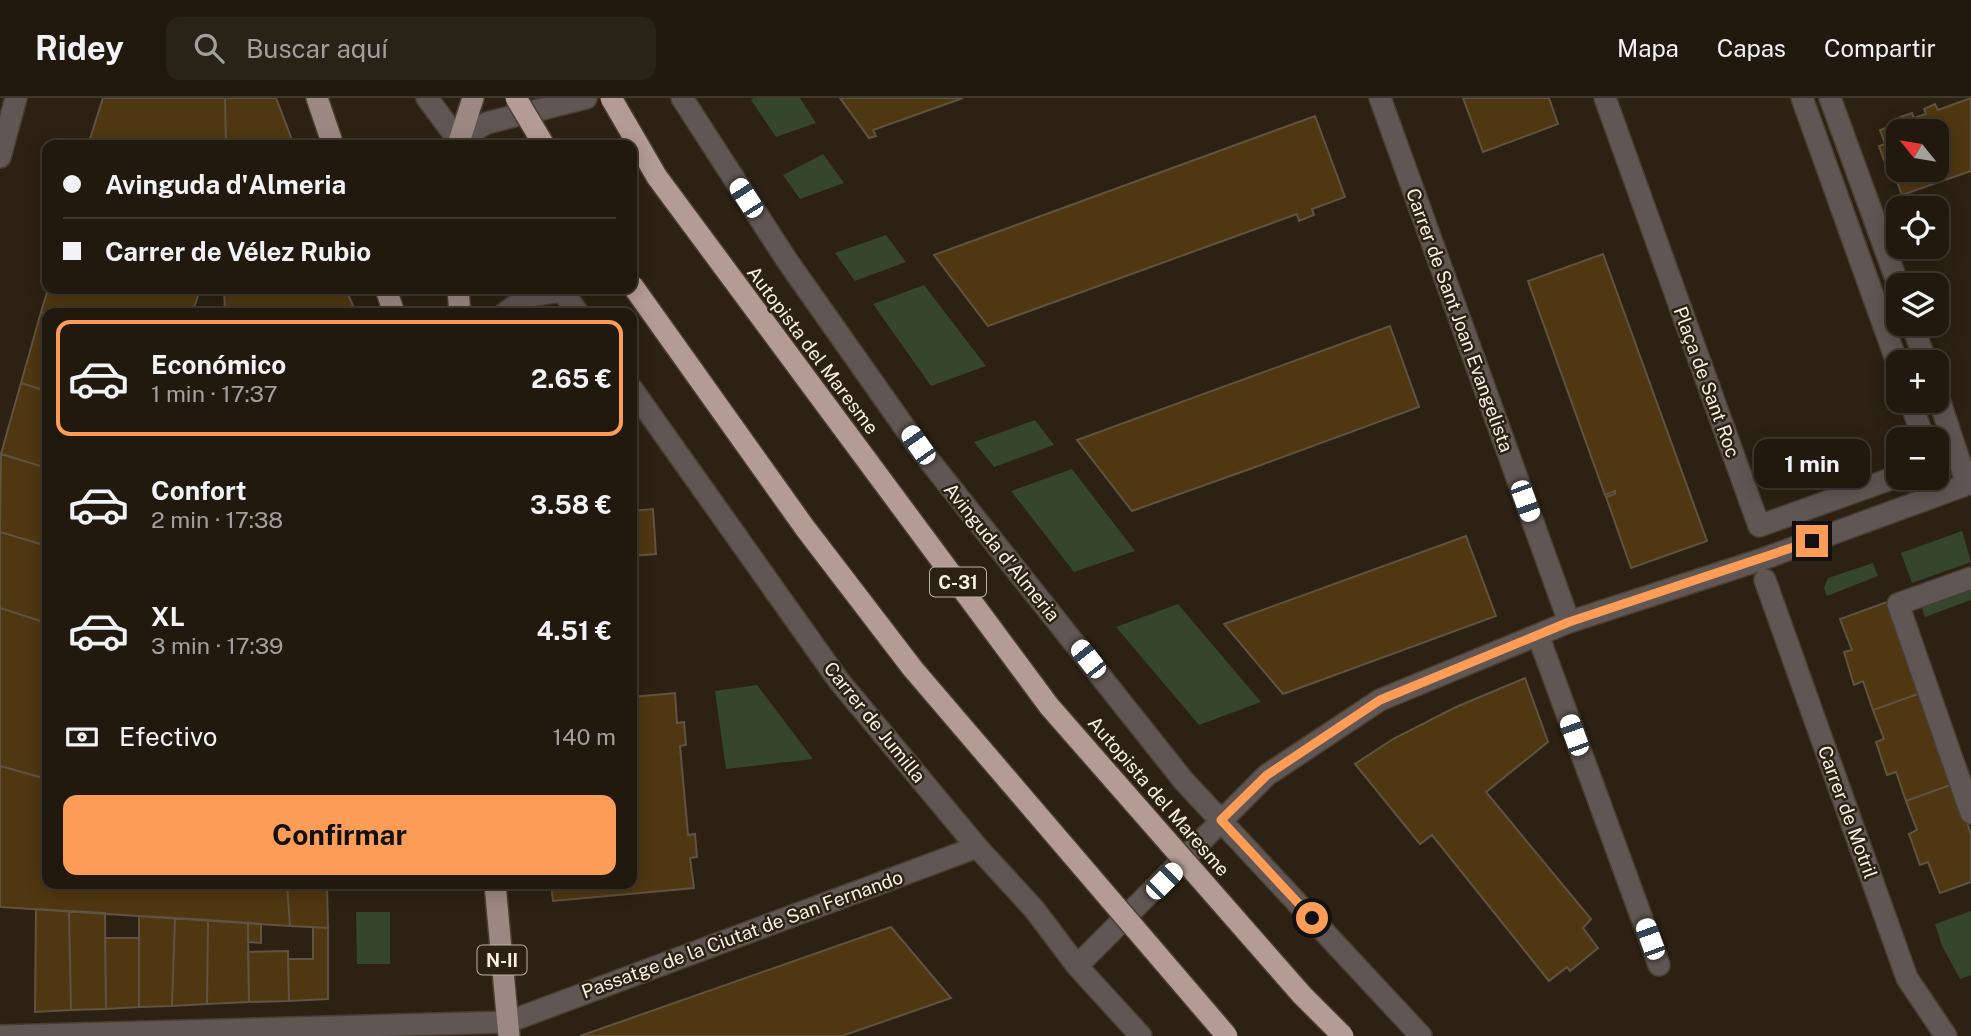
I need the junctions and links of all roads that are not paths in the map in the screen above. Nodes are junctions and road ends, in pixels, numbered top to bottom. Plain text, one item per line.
1 (16, 98) edge
2 (317, 98) edge
3 (427, 98) edge
4 (473, 98) edge
5 (516, 98) edge
6 (586, 98) edge
7 (611, 98) edge
8 (682, 98) edge
9 (1380, 98) edge
10 (1605, 98) edge
11 (1802, 98) edge
12 (1830, 98) edge
13 (332, 140) edge
14 (457, 140) edge
15 (460, 140) edge
16 (463, 140) edge
17 (541, 140) edge
18 (635, 140) edge
19 (637, 143) edge
20 (0, 157) edge
21 (1894, 273) edge
22 (637, 292) edge
23 (539, 294) edge
24 (512, 308) edge
25 (1893, 350) edge
26 (637, 397) edge
27 (1944, 413) edge
28 (1886, 481) edge
29 (1969, 483) edge
30 (1971, 578) edge
31 (1765, 580) dead end
32 (1569, 622) junction
33 (1538, 635) junction
34 (1971, 813) edge
35 (1221, 820) junction
36 (977, 847) junction
37 (495, 889) edge
38 (1659, 965) dead end
39 (1077, 966) junction
40 (508, 1029) edge
41 (0, 1036) edge
42 (1141, 1036) edge
43 (1227, 1036) edge
44 (1343, 1036) edge
45 (1421, 1036) edge
46 (1946, 1036) edge

1 - 20 street
2 - 13 main road
3 - 14 street
4 - 15 main road
5 - 17 highway, bridge
6 - 16 street
7 - 18 highway, Autopista del Maresme / C-31, bridge
8 - 35 street, Avinguda d'Almeria
9 - 32 street, Carrer de Sant Joan Evangelista
10 - 28 street, Plaça de Sant Roc
11 - 25 street
12 - 21 street
19 - 44 highway, Autopista del Maresme / C-31, bridge
22 - 43 highway, bridge
23 - 24 street
26 - 36 street, Carrer de Jumilla
27 - 29 street
29 - 32 street
30 - 34 street
31 - 46 street, Carrer de Motril
32 - 33 street
33 - 35 street
33 - 38 street
35 - 39 street
35 - 45 street, Avinguda d'Almeria
36 - 39 street, Carrer de Jumilla
36 - 40 street, Passatge de la Ciutat de San Fernando
37 - 40 main road, N-II
39 - 42 street, Carrer de Jumilla
40 - 41 street, Passatge de la Ciutat de San Fernando

